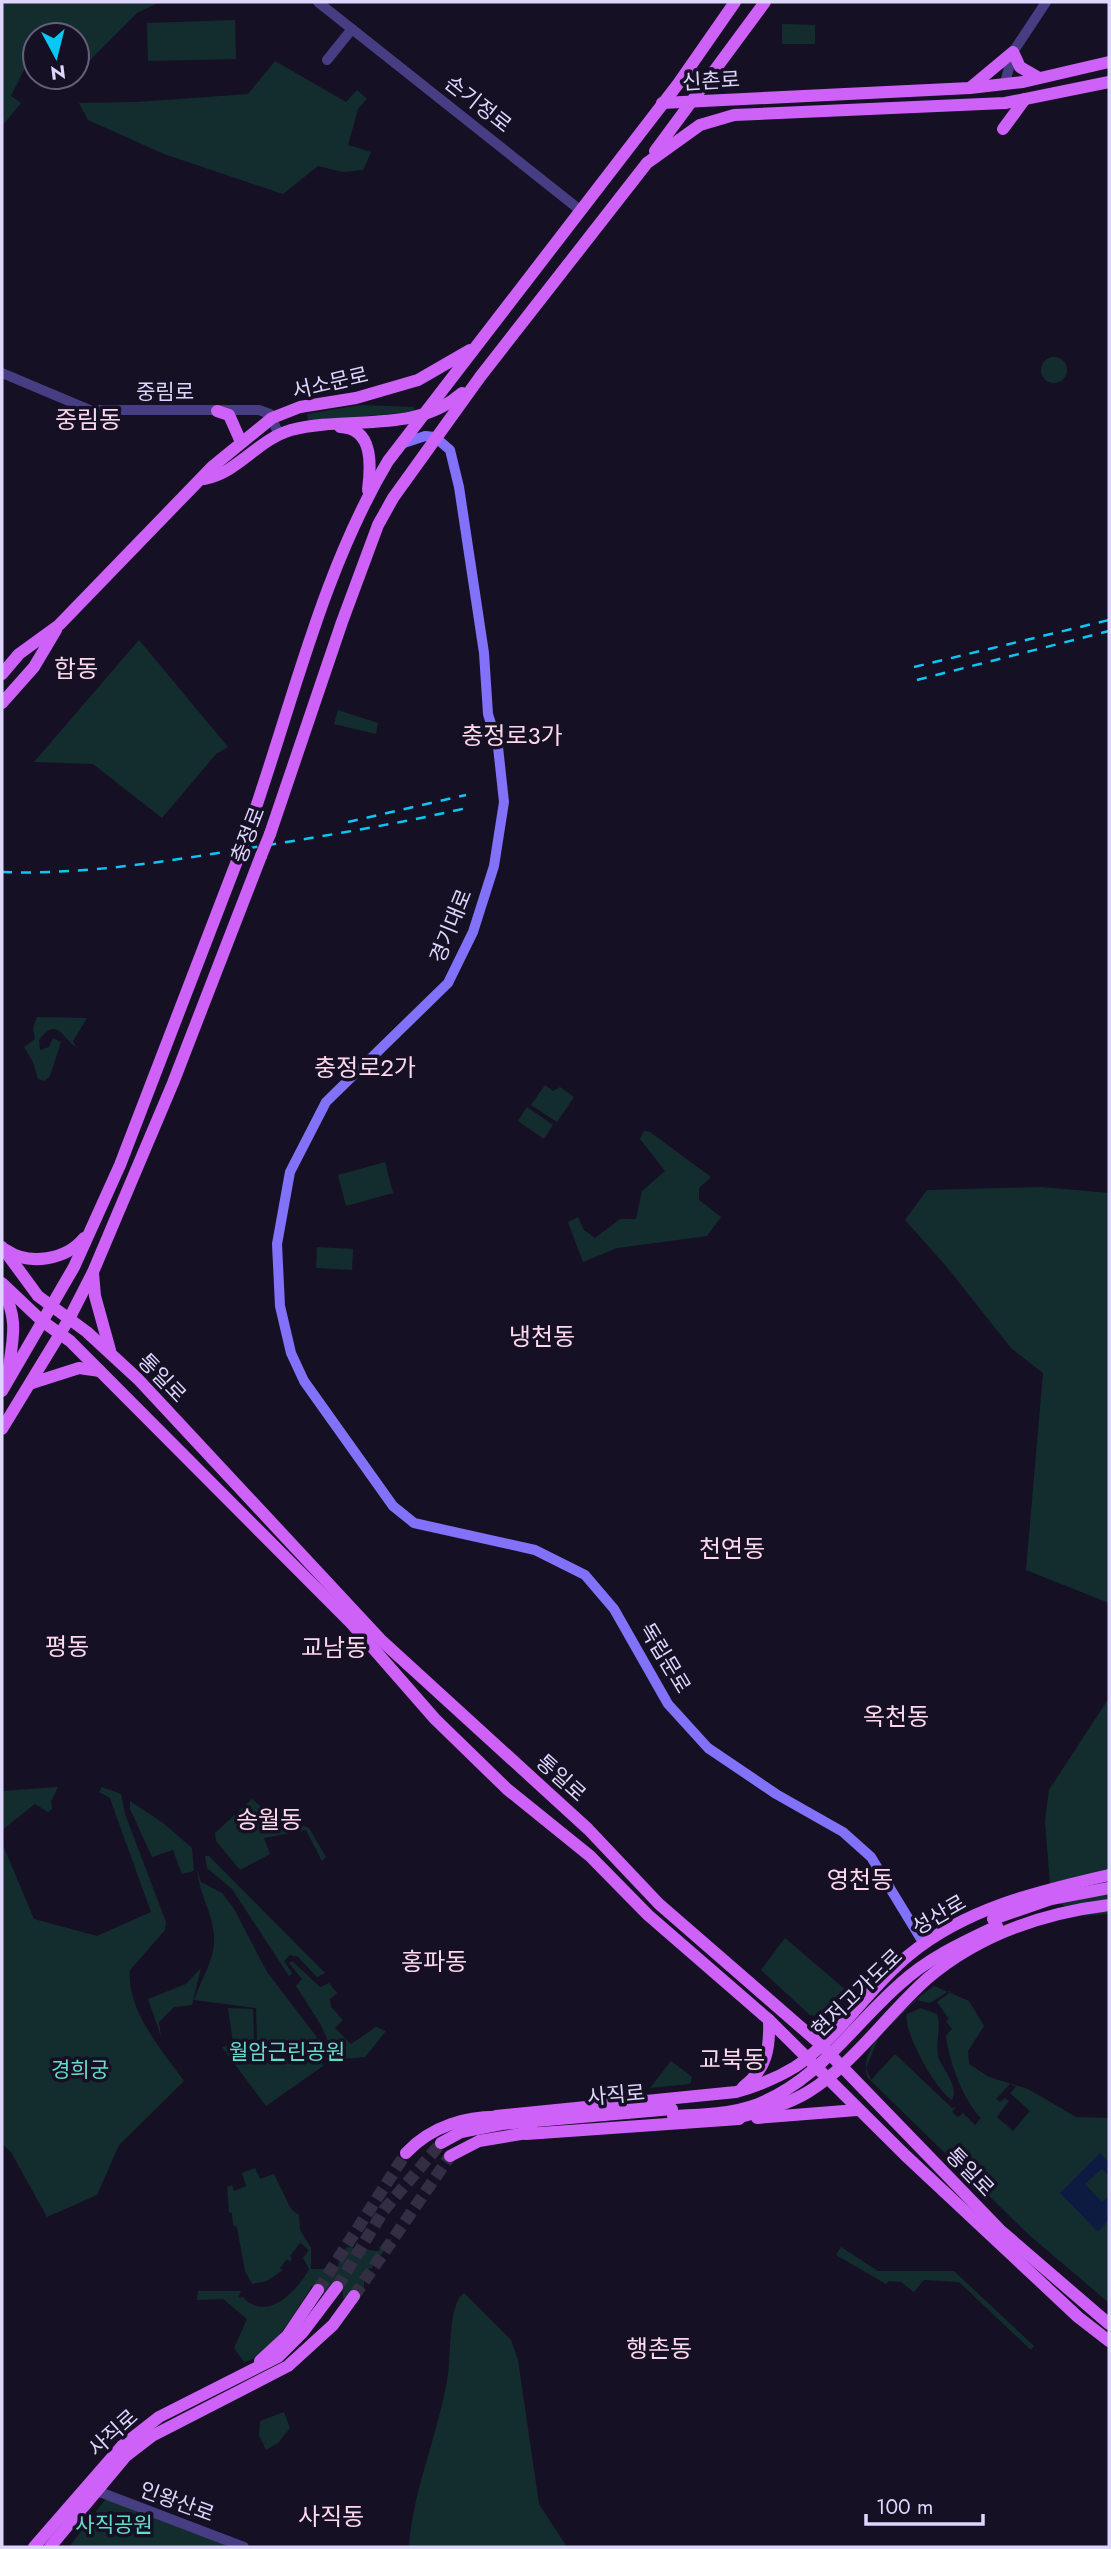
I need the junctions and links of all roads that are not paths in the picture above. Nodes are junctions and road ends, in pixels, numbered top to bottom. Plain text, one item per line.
1 (318, 2) edge
2 (735, 2) edge
3 (765, 2) edge
4 (1046, 2) edge
5 (352, 29) junction
6 (1013, 52) junction
7 (327, 60) dead end
8 (1109, 62) edge
9 (1040, 78) junction
10 (1109, 82) edge
11 (1005, 83) junction
12 (970, 88) junction
13 (1025, 99) junction
14 (692, 102) junction
15 (662, 103) junction
16 (982, 104) junction
17 (647, 163) junction
18 (580, 210) junction
19 (478, 344) junction
20 (2, 373) edge
21 (480, 377) junction
22 (217, 411) junction
23 (424, 415) junction
24 (272, 418) junction
25 (326, 426) junction
26 (279, 435) junction
27 (435, 438) junction
28 (241, 442) junction
29 (400, 446) junction
30 (204, 479) junction
31 (366, 497) junction
32 (59, 625) junction
33 (2, 674) edge
34 (2, 702) edge
35 (89, 1233) junction
36 (2, 1247) edge
37 (93, 1272) junction
38 (2, 1285) edge
39 (52, 1307) junction
40 (69, 1319) junction
41 (42, 1321) junction
42 (60, 1334) junction
43 (112, 1354) junction
44 (100, 1371) junction
45 (31, 1383) junction
46 (4, 1387) edge
47 (2, 1429) edge
48 (345, 1442) joint
49 (1109, 1875) edge
50 (1109, 1888) edge
51 (1109, 1896) edge
52 (659, 1904) junction
53 (1109, 1905) edge
54 (648, 1915) junction
55 (995, 1922) junction
56 (924, 1944) junction
57 (856, 2005) junction
58 (769, 2020) junction
59 (800, 2026) junction
60 (870, 2035) junction
61 (820, 2044) junction
62 (852, 2055) junction
63 (808, 2057) junction
64 (841, 2066) junction
65 (827, 2078) junction
66 (770, 2080) junction
67 (855, 2081) junction
68 (736, 2092) junction
69 (776, 2107) junction
70 (857, 2110) junction
71 (672, 2113) joint
72 (496, 2116) junction
73 (733, 2119) junction
74 (569, 2122) junction
75 (526, 2134) junction
76 (406, 2153) tunnel mouth
77 (318, 2290) tunnel mouth
78 (354, 2296) tunnel mouth
79 (1088, 2307) junction
80 (1077, 2317) junction
81 (1109, 2324) edge
82 (1109, 2341) edge
83 (241, 2376) junction
84 (254, 2384) junction
85 (97, 2491) junction
86 (34, 2547) edge
87 (51, 2547) edge
88 (244, 2547) edge

1 - 5 street, 손기정로
2 - 15 main road
3 - 14 main road
4 - 6 street
5 - 7 street
5 - 18 street, 손기정로
6 - 9 main road
6 - 11 street
6 - 12 main road
8 - 9 main road, 신촌로
9 - 11 main road, 신촌로
10 - 13 main road, 신촌로
11 - 12 main road, 신촌로
12 - 14 main road, 신촌로
13 - 16 main road, 신촌로
13 - 16 main road
14 - 15 main road, 신촌로
14 - 17 main road
15 - 18 main road, 신촌로
16 - 17 main road, 신촌로
17 - 21 main road, 신촌로
18 - 19 main road, 신촌로
19 - 23 main road, 신촌로
19 - 24 main road, 서소문로
20 - 22 street, 중림로
21 - 23 main road, 서소문로
21 - 27 main road, 충정로
22 - 24 street, 중림로
22 - 28 main road
23 - 25 main road, 서소문로
23 - 29 main road, 충정로
24 - 26 street
24 - 28 main road, 서소문로
25 - 26 main road, 서소문로
25 - 31 main road
26 - 30 main road, 서소문로
27 - 29 main road
27 - 37 main road, 충정로, bridge
27 - 48 main road, 경기대로
28 - 30 main road, 서소문로
29 - 31 main road, 충정로
30 - 32 main road, 서소문로
31 - 35 main road, 충정로, bridge
32 - 33 main road, 서소문로
32 - 34 main road, 서소문로
35 - 36 main road
35 - 39 main road, 충정로
36 - 39 main road, 통일로
37 - 40 main road, 충정로
37 - 43 main road
38 - 41 main road, 통일로
38 - 46 main road
39 - 40 main road, 통일로
39 - 41 main road, 충정로
40 - 42 main road, 충정로
40 - 43 main road, 통일로
41 - 42 main road, 통일로
41 - 46 main road, 충정로
42 - 44 main road, 통일로
42 - 45 main road, 충정로
43 - 52 main road, 통일로
44 - 45 main road
44 - 54 main road, 통일로
45 - 47 main road, 충정로
48 - 56 main road, 독립문로
49 - 56 main road, 성산로
50 - 55 main road, 현저고가도로
51 - 55 main road, 현저고가도로
52 - 54 main road
52 - 59 main road, 통일로
53 - 60 main road
54 - 58 main road, 통일로
55 - 71 main road, 현저고가도로, bridge
56 - 57 main road, 성산로
57 - 59 main road
57 - 60 main road
57 - 61 main road, 성산로
58 - 63 main road, 통일로
58 - 68 main road
59 - 61 main road, 통일로
60 - 62 main road
61 - 63 main road, 성산로
61 - 64 main road, 통일로
62 - 64 main road
62 - 67 main road
63 - 65 main road, 통일로
63 - 66 main road, 성산로
64 - 65 main road
64 - 67 main road, 통일로
65 - 69 main road
65 - 70 main road, 통일로
66 - 68 main road, 성산로
66 - 69 main road
67 - 79 main road, 통일로
68 - 72 main road, 성산로
69 - 73 main road
70 - 73 main road
70 - 80 main road, 통일로
71 - 74 main road, 사직로
72 - 74 main road, 사직로
72 - 76 main road, 사직로
73 - 75 main road
74 - 75 main road, 사직로
74 - 75 main road, 사직로
77 - 83 main road, 사직로
78 - 84 main road, 사직로
79 - 80 main road
79 - 81 main road, 통일로
80 - 82 main road, 통일로
83 - 84 main road, 사직로
83 - 86 main road, 사직로
84 - 85 main road, 사직로
85 - 87 main road, 사직로
85 - 88 street, 인왕산로

